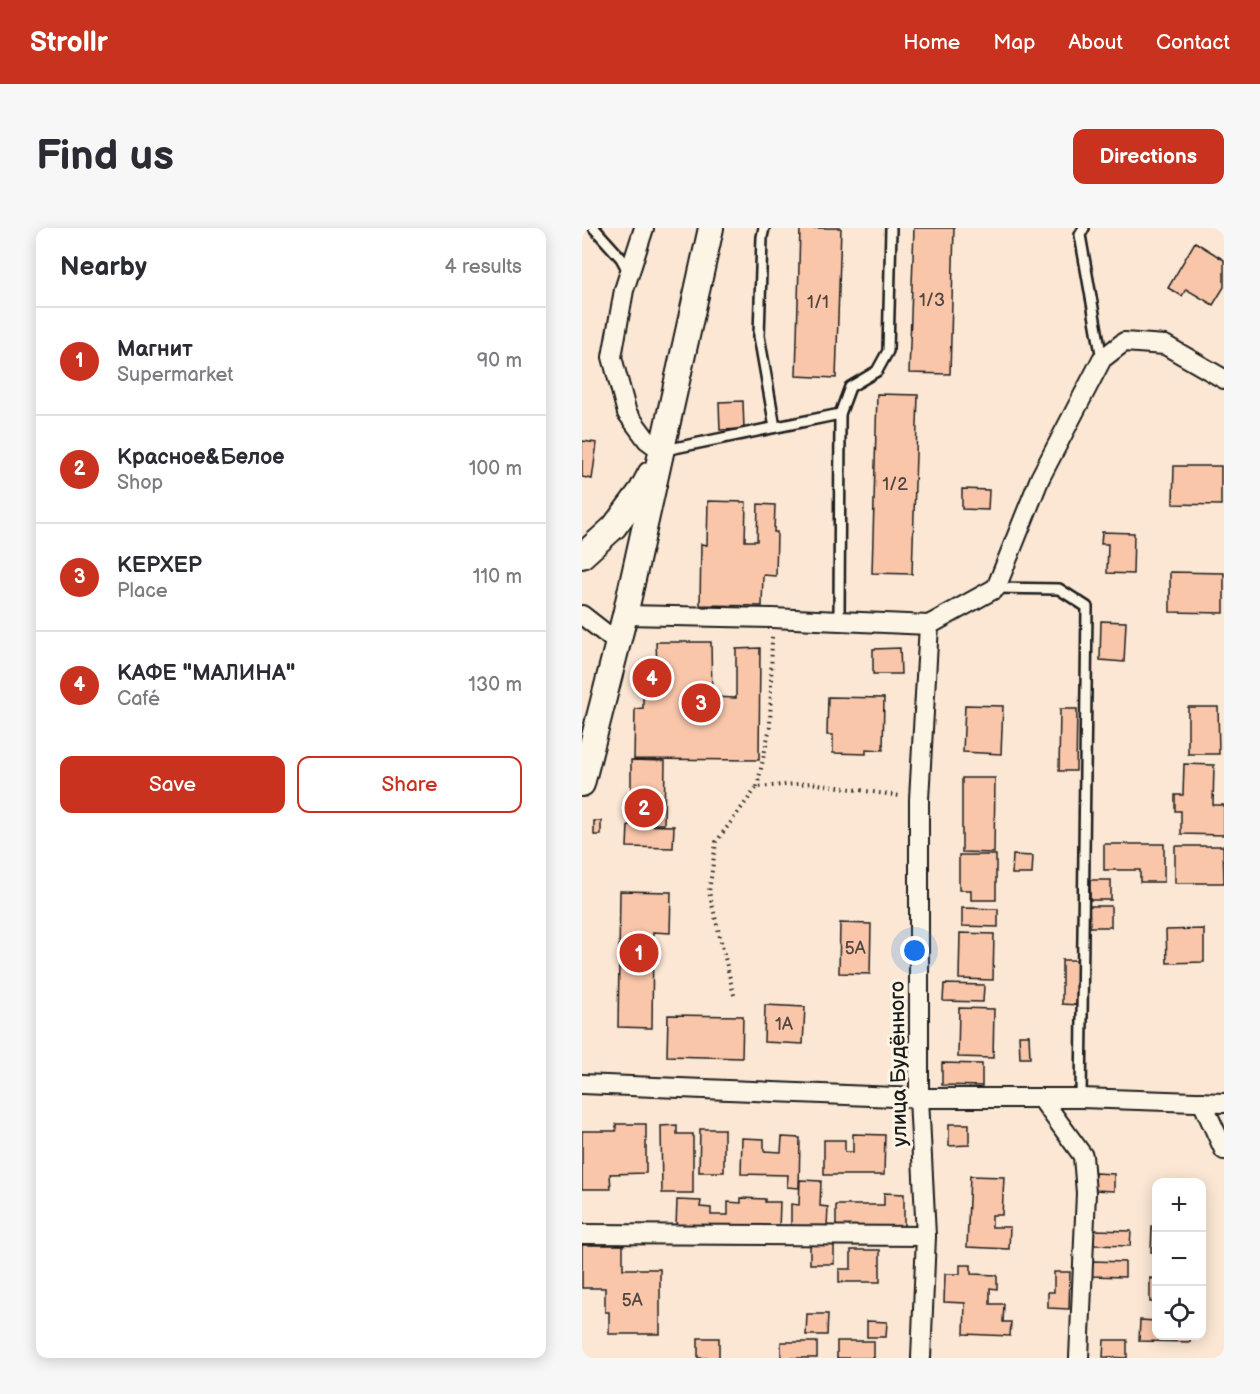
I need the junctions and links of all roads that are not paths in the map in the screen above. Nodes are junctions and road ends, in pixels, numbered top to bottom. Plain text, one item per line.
1 (594, 228) edge
2 (644, 228) edge
3 (711, 228) edge
4 (764, 228) edge
5 (891, 228) edge
6 (1084, 228) edge
7 (630, 273) junction
8 (1102, 359) junction
9 (1224, 378) edge
10 (840, 414) junction
11 (775, 427) junction
12 (662, 451) junction
13 (582, 556) edge
14 (996, 588) junction
15 (582, 615) edge
16 (625, 615) junction
17 (839, 622) junction
18 (929, 626) junction
19 (618, 643) junction
20 (582, 784) edge
21 (582, 1084) edge
22 (919, 1098) junction
23 (1041, 1098) junction
24 (1081, 1098) junction
25 (1202, 1102) junction
26 (1224, 1103) edge
27 (1224, 1150) edge
28 (582, 1234) edge
29 (926, 1236) junction
30 (921, 1358) edge
31 (1078, 1358) edge

1 - 7 lane
2 - 7 street
3 - 12 main road
4 - 11 lane
5 - 10 lane
6 - 8 lane
7 - 12 street
8 - 9 street
8 - 14 street
10 - 11 lane
10 - 17 lane
11 - 12 lane
12 - 13 main road
12 - 16 main road
14 - 18 street
14 - 24 lane
15 - 19 street
16 - 17 street
16 - 19 main road
17 - 18 street
18 - 22 street, улица Будённого
19 - 20 main road
21 - 22 street
22 - 23 street
22 - 29 street, улица Будённого
23 - 24 street
23 - 31 street
24 - 25 street
25 - 26 street
25 - 27 street
28 - 29 street
29 - 30 street, улица Будённого

